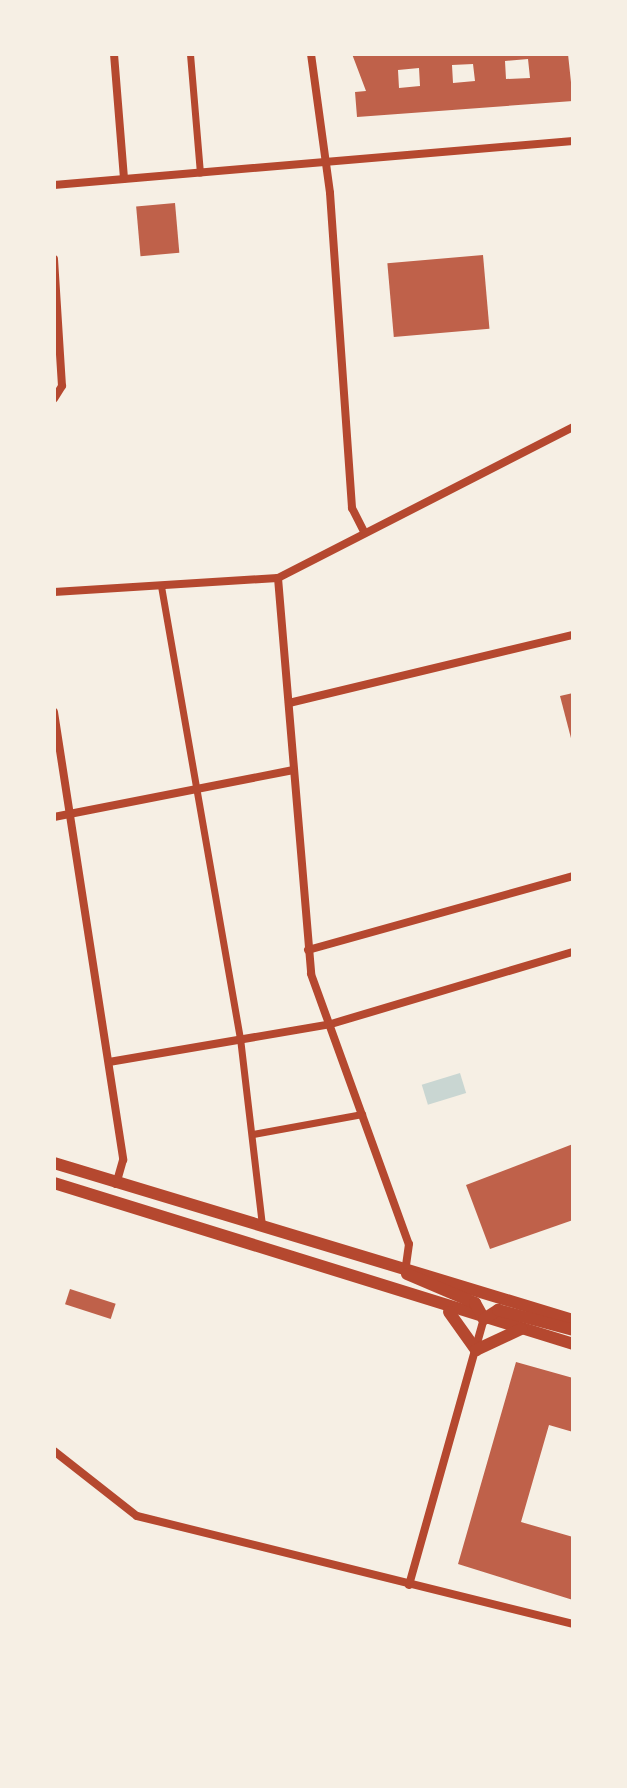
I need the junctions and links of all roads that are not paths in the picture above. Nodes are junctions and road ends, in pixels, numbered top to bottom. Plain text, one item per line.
1 (114, 54) edge
2 (190, 54) edge
3 (311, 54) edge
4 (573, 141) edge
5 (320, 163) junction
6 (200, 173) junction
7 (124, 179) junction
8 (54, 185) edge
9 (54, 259) edge
10 (54, 399) edge
11 (573, 427) edge
12 (365, 533) junction
13 (278, 578) junction
14 (161, 586) junction
15 (54, 592) edge
16 (573, 635) edge
17 (289, 703) junction
18 (54, 712) edge
19 (293, 770) junction
20 (197, 790) junction
21 (70, 814) junction
22 (54, 817) edge
23 (573, 876) edge
24 (308, 950) junction
25 (573, 952) edge
26 (331, 1024) junction
27 (240, 1038) junction
28 (109, 1062) junction
29 (362, 1114) junction
30 (253, 1134) junction
31 (54, 1163) edge
32 (54, 1183) edge
33 (116, 1184) junction
34 (261, 1231) junction
35 (405, 1272) junction
36 (438, 1305) junction
37 (484, 1319) junction
38 (573, 1320) edge
39 (521, 1329) junction
40 (573, 1330) edge
41 (573, 1344) edge
42 (476, 1350) junction
43 (54, 1451) edge
44 (409, 1585) junction
45 (573, 1624) edge

1 - 7 street
2 - 6 street
3 - 5 street
4 - 5 street
5 - 6 street
5 - 12 street
6 - 7 street
7 - 8 street
9 - 10 street
11 - 12 street
12 - 13 street
13 - 14 street
13 - 17 street
14 - 15 street
14 - 20 street
16 - 17 street
17 - 19 street
18 - 21 street
19 - 20 street
19 - 24 street
20 - 21 street
20 - 27 street
21 - 22 street
21 - 28 street
23 - 24 street
24 - 26 street
25 - 26 street
26 - 27 street
26 - 29 street
27 - 28 street
27 - 30 street
28 - 33 street
29 - 30 street
29 - 35 street
30 - 34 street
31 - 33 street
32 - 36 street
33 - 34 street
34 - 35 street
35 - 37 street
35 - 38 street
36 - 37 street
36 - 42 street
37 - 39 street
37 - 40 street
37 - 42 street
39 - 41 street
39 - 42 street
42 - 44 street
43 - 44 street
44 - 45 street

